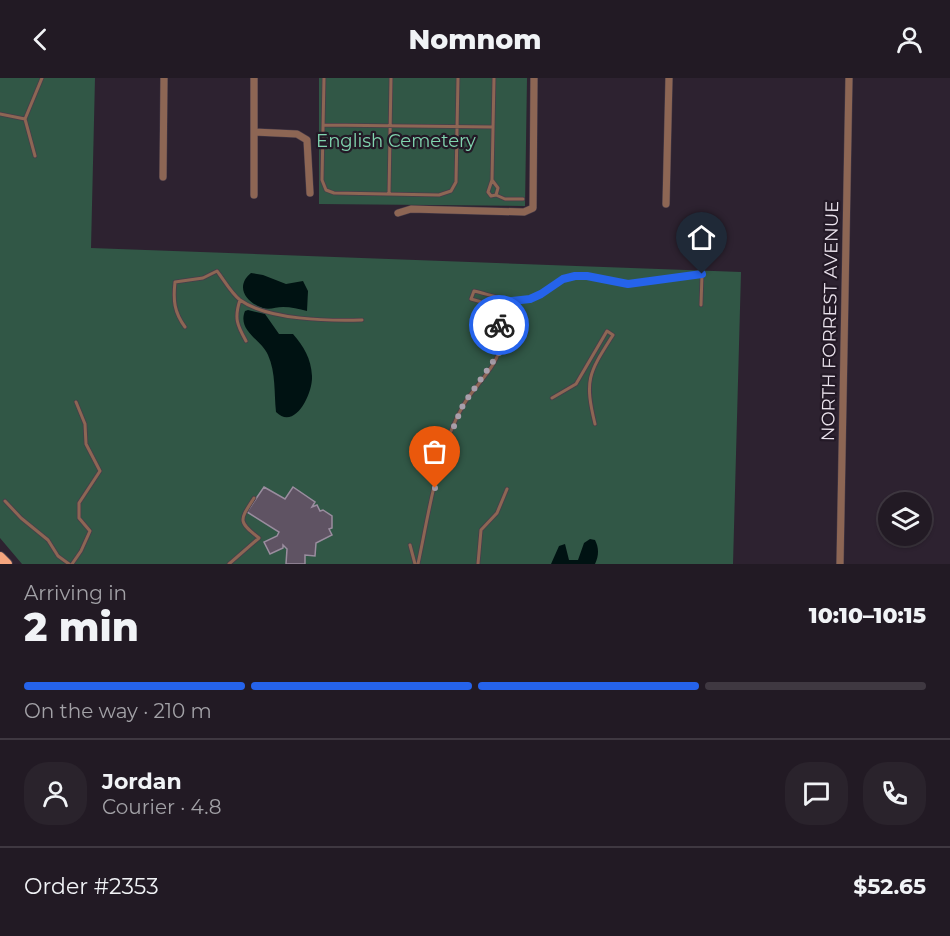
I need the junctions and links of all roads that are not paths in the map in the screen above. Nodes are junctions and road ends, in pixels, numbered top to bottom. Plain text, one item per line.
1 (42, 78) edge
2 (164, 78) edge
3 (254, 78) edge
4 (324, 78) edge
5 (391, 78) edge
6 (458, 78) edge
7 (494, 78) edge
8 (534, 78) edge
9 (669, 78) edge
10 (849, 78) edge
11 (0, 114) edge
12 (25, 119) junction
13 (324, 125) junction
14 (390, 126) junction
15 (457, 126) junction
16 (493, 127) junction
17 (254, 132) junction
18 (35, 156) dead end
19 (163, 177) dead end
20 (492, 180) junction
21 (310, 193) dead end
22 (389, 194) junction
23 (254, 195) dead end
24 (496, 195) junction
25 (523, 199) dead end
26 (666, 204) dead end
27 (398, 213) dead end
28 (240, 300) junction
29 (512, 301) junction
30 (701, 305) dead end
31 (499, 316) junction
32 (362, 320) dead end
33 (185, 327) dead end
34 (246, 341) dead end
35 (552, 398) dead end
36 (76, 402) dead end
37 (595, 424) dead end
38 (507, 489) dead end
39 (254, 498) dead end
40 (5, 501) dead end
41 (410, 545) dead end
42 (0, 557) edge
43 (7, 564) edge
44 (70, 564) edge
45 (229, 564) edge
46 (416, 564) edge
47 (478, 564) edge
48 (840, 564) edge

1 - 12 lane
2 - 19 street
3 - 17 street
4 - 13 lane
5 - 14 lane
6 - 15 lane
7 - 16 lane
8 - 27 street
9 - 26 street
10 - 48 street, NORTH FORREST AVENUE
11 - 12 lane
12 - 18 lane
13 - 14 lane
13 - 22 lane
14 - 15 lane
14 - 22 lane
15 - 16 lane
15 - 22 lane
16 - 20 lane
17 - 21 street
17 - 23 street
20 - 24 lane
20 - 24 lane
24 - 25 lane
28 - 32 lane
28 - 33 lane
28 - 34 lane
29 - 30 lane
29 - 31 lane
29 - 31 lane
31 - 46 lane
35 - 37 lane
36 - 44 lane
38 - 47 lane
39 - 45 lane
40 - 44 lane
41 - 46 lane
42 - 43 main road

